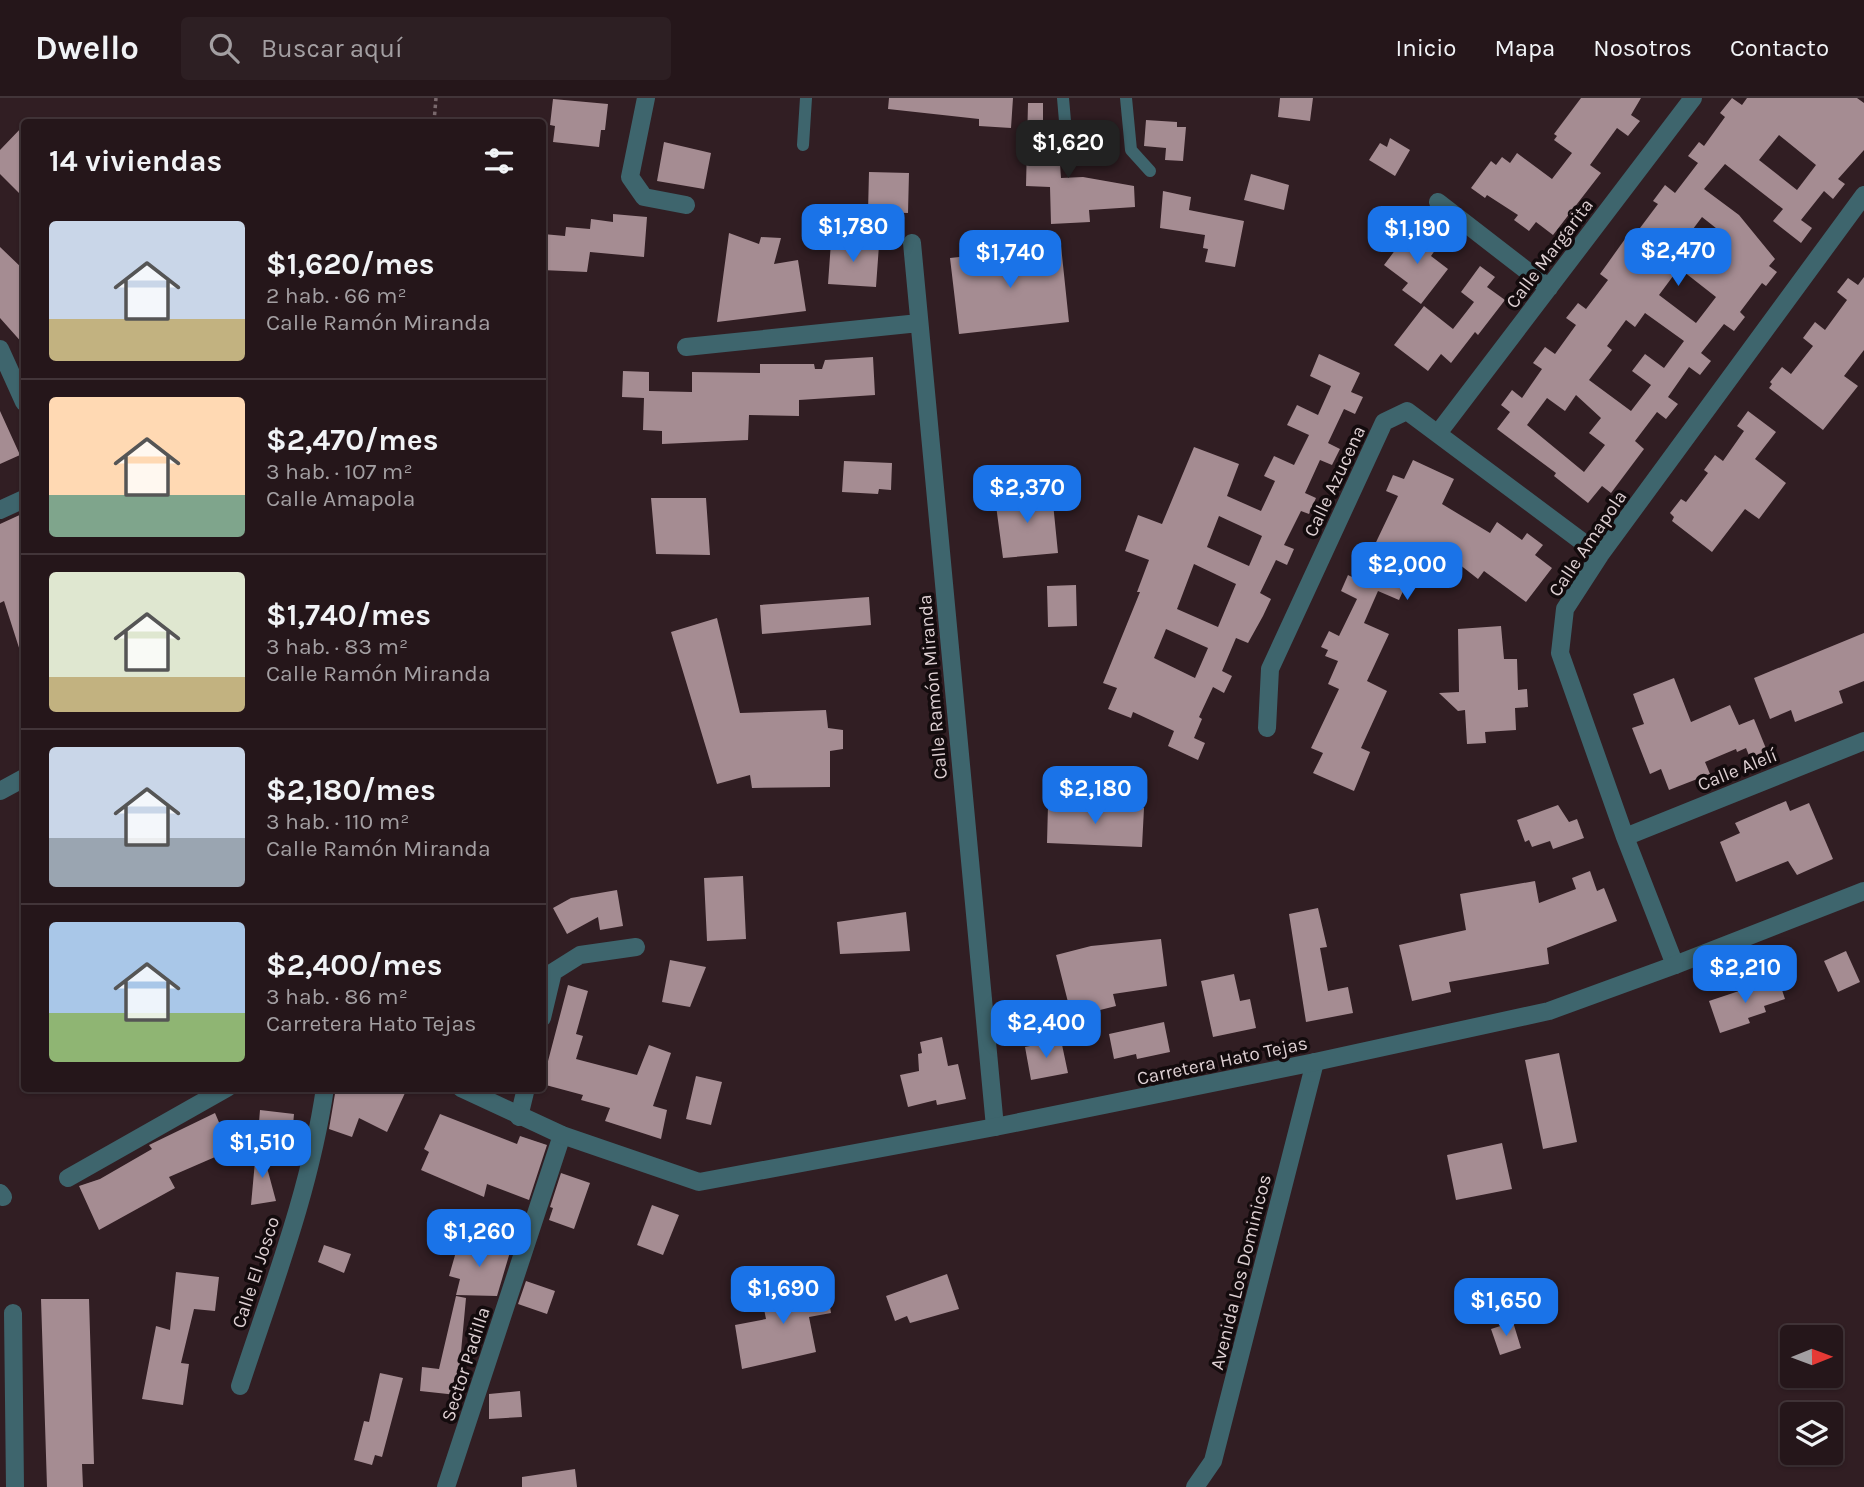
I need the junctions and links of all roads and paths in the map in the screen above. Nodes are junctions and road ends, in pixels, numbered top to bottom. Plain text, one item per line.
1 (436, 98) edge
2 (646, 98) edge
3 (806, 98) edge
4 (1063, 98) edge
5 (1126, 98) edge
6 (1693, 98) edge
7 (434, 119) edge
8 (803, 145) dead end
9 (1068, 156) dead end
10 (1150, 171) dead end
11 (1864, 195) edge
12 (1438, 202) dead end
13 (686, 205) dead end
14 (912, 243) dead end
15 (1549, 288) junction
16 (919, 323) junction
17 (686, 346) dead end
18 (0, 349) edge
19 (21, 395) edge
20 (1438, 432) junction
21 (21, 500) edge
22 (0, 510) edge
23 (1600, 555) junction
24 (1267, 728) dead end
25 (1864, 741) edge
26 (21, 780) edge
27 (0, 791) edge
28 (1625, 837) junction
29 (1864, 891) edge
30 (636, 947) dead end
31 (1675, 965) junction
32 (546, 1001) edge
33 (1315, 1062) junction
34 (220, 1092) edge
35 (324, 1092) edge
36 (469, 1092) edge
37 (525, 1092) edge
38 (519, 1117) junction
39 (995, 1127) junction
40 (562, 1135) junction
41 (68, 1178) dead end
42 (13, 1313) dead end
43 (7, 1367) edge
44 (240, 1386) dead end
45 (15, 1487) edge
46 (446, 1487) edge
47 (1195, 1487) edge

1 - 7 path
2 - 13 street
3 - 8 lane
4 - 9 lane
5 - 10 lane
6 - 15 street, Calle Margarita
11 - 23 street, Calle Amapola
12 - 15 street
14 - 16 street, Calle Ramón Miranda
15 - 20 street, Calle Margarita
16 - 17 street
16 - 39 street, Calle Ramón Miranda
18 - 19 street
20 - 23 street, Calle Azucena
20 - 24 street, Calle Azucena
21 - 22 street
23 - 28 street, Calle Amapola
25 - 28 street, Calle Alelí
26 - 27 street
28 - 31 street, Calle Amapola
29 - 31 street, Carretera Hato Tejas
30 - 32 street
31 - 33 street, Carretera Hato Tejas
33 - 39 street, Carretera Hato Tejas
33 - 47 street, Avenida Los Dominicos
34 - 41 street
35 - 44 street, Calle El Josco
36 - 38 street, Carretera Hato Tejas
37 - 38 street
38 - 40 street, Carretera Hato Tejas
39 - 40 street, Carretera Hato Tejas
40 - 46 street, Sector Padilla
42 - 43 street
43 - 45 street

